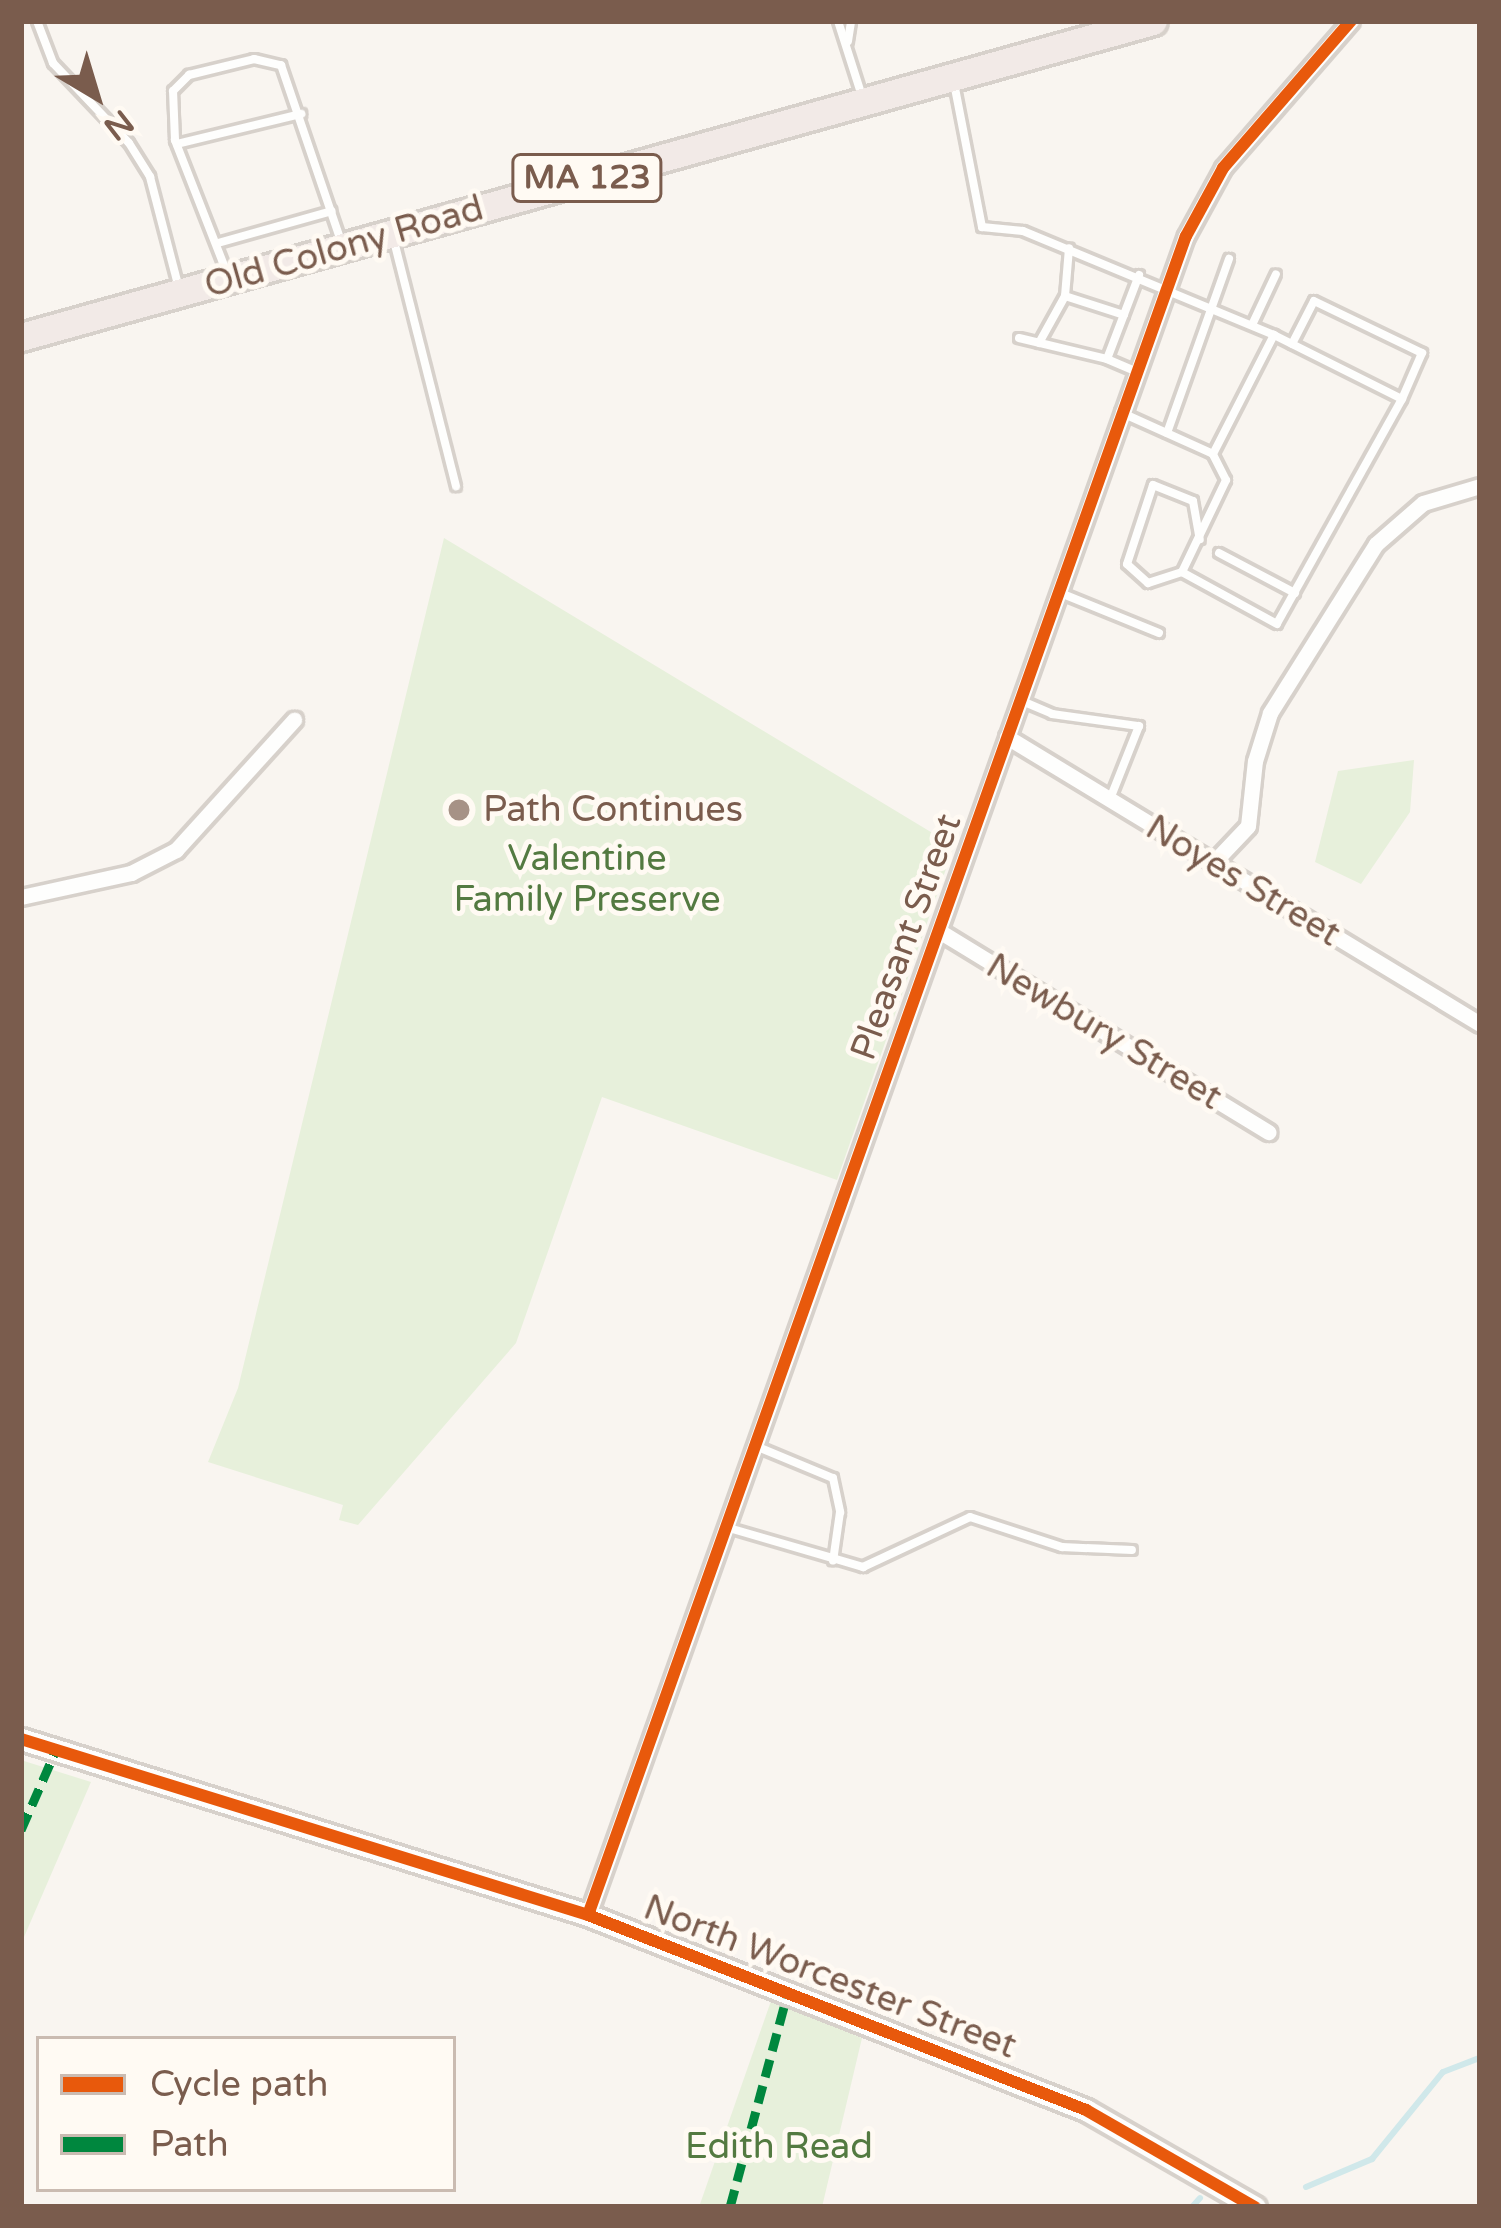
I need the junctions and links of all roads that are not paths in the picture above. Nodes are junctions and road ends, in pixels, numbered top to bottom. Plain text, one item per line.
1 (37, 21) edge
2 (838, 21) edge
3 (851, 21) edge
4 (1153, 21) edge
5 (1351, 21) edge
6 (848, 42) junction
7 (953, 79) junction
8 (864, 103) junction
9 (302, 114) junction
10 (177, 144) junction
11 (332, 212) junction
12 (393, 233) junction
13 (218, 243) junction
14 (343, 248) junction
15 (1069, 248) junction
16 (1229, 259) dead end
17 (1276, 274) dead end
18 (1139, 275) junction
19 (229, 280) junction
20 (1167, 286) junction
21 (180, 293) junction
22 (1065, 296) junction
23 (1212, 307) junction
24 (1124, 315) junction
25 (1252, 325) junction
26 (1274, 335) junction
27 (21, 337) edge
28 (1019, 338) dead end
29 (1039, 343) junction
30 (1292, 344) junction
31 (1107, 359) junction
32 (1135, 371) junction
33 (1402, 399) junction
34 (1119, 412) junction
35 (1167, 433) junction
36 (1213, 454) junction
37 (456, 486) dead end
38 (1480, 486) edge
39 (1200, 538) junction
40 (1220, 553) dead end
41 (1182, 572) junction
42 (1057, 591) junction
43 (1295, 593) junction
44 (1159, 633) dead end
45 (1020, 700) junction
46 (294, 720) dead end
47 (1007, 737) junction
48 (1110, 800) junction
49 (1212, 864) junction
50 (21, 896) edge
51 (939, 931) junction
52 (1480, 1024) edge
53 (1268, 1132) dead end
54 (758, 1447) junction
55 (729, 1528) junction
56 (1132, 1550) dead end
57 (833, 1561) junction
58 (21, 1739) edge
59 (588, 1915) junction
60 (1255, 2207) edge

1 - 21 lane
2 - 6 lane
3 - 6 lane
4 - 7 highway, Old Colony Road / MA 123
5 - 20 street, Pleasant Street
6 - 8 lane
7 - 8 highway, Old Colony Road / MA 123
7 - 15 lane
8 - 12 highway, Old Colony Road / MA 123
9 - 10 lane
9 - 10 lane
9 - 11 lane
10 - 13 lane
11 - 13 lane
11 - 14 lane
12 - 14 highway, Old Colony Road / MA 123
12 - 37 lane
13 - 19 lane
14 - 19 highway, Old Colony Road / MA 123
15 - 18 lane
15 - 22 lane
16 - 23 lane
17 - 25 lane
18 - 20 lane
18 - 24 lane
19 - 21 highway, Old Colony Road / MA 123
20 - 23 lane
20 - 32 street, Pleasant Street
21 - 27 highway, Old Colony Road / MA 123
22 - 24 lane
22 - 29 lane
23 - 25 lane
23 - 35 lane
24 - 31 lane
25 - 26 lane
26 - 30 lane
26 - 36 lane
28 - 29 lane
29 - 31 lane
30 - 33 lane
30 - 33 lane
31 - 32 lane
32 - 34 street, Pleasant Street
33 - 43 lane
34 - 35 lane
34 - 42 street, Pleasant Street
35 - 36 lane
36 - 39 lane
38 - 49 street
39 - 41 lane
39 - 41 lane
40 - 43 lane
41 - 43 lane
42 - 44 lane
42 - 45 street, Pleasant Street
45 - 47 street, Pleasant Street
45 - 48 lane
46 - 50 street
47 - 48 street, Noyes Street
47 - 51 street, Pleasant Street
48 - 49 street, Noyes Street
49 - 52 street, Noyes Street
51 - 53 street, Newbury Street
51 - 54 street, Pleasant Street
54 - 55 street, Pleasant Street
54 - 57 lane
55 - 57 lane
55 - 59 street, Pleasant Street
56 - 57 lane
58 - 59 street, North Worcester Street
59 - 60 street, North Worcester Street

